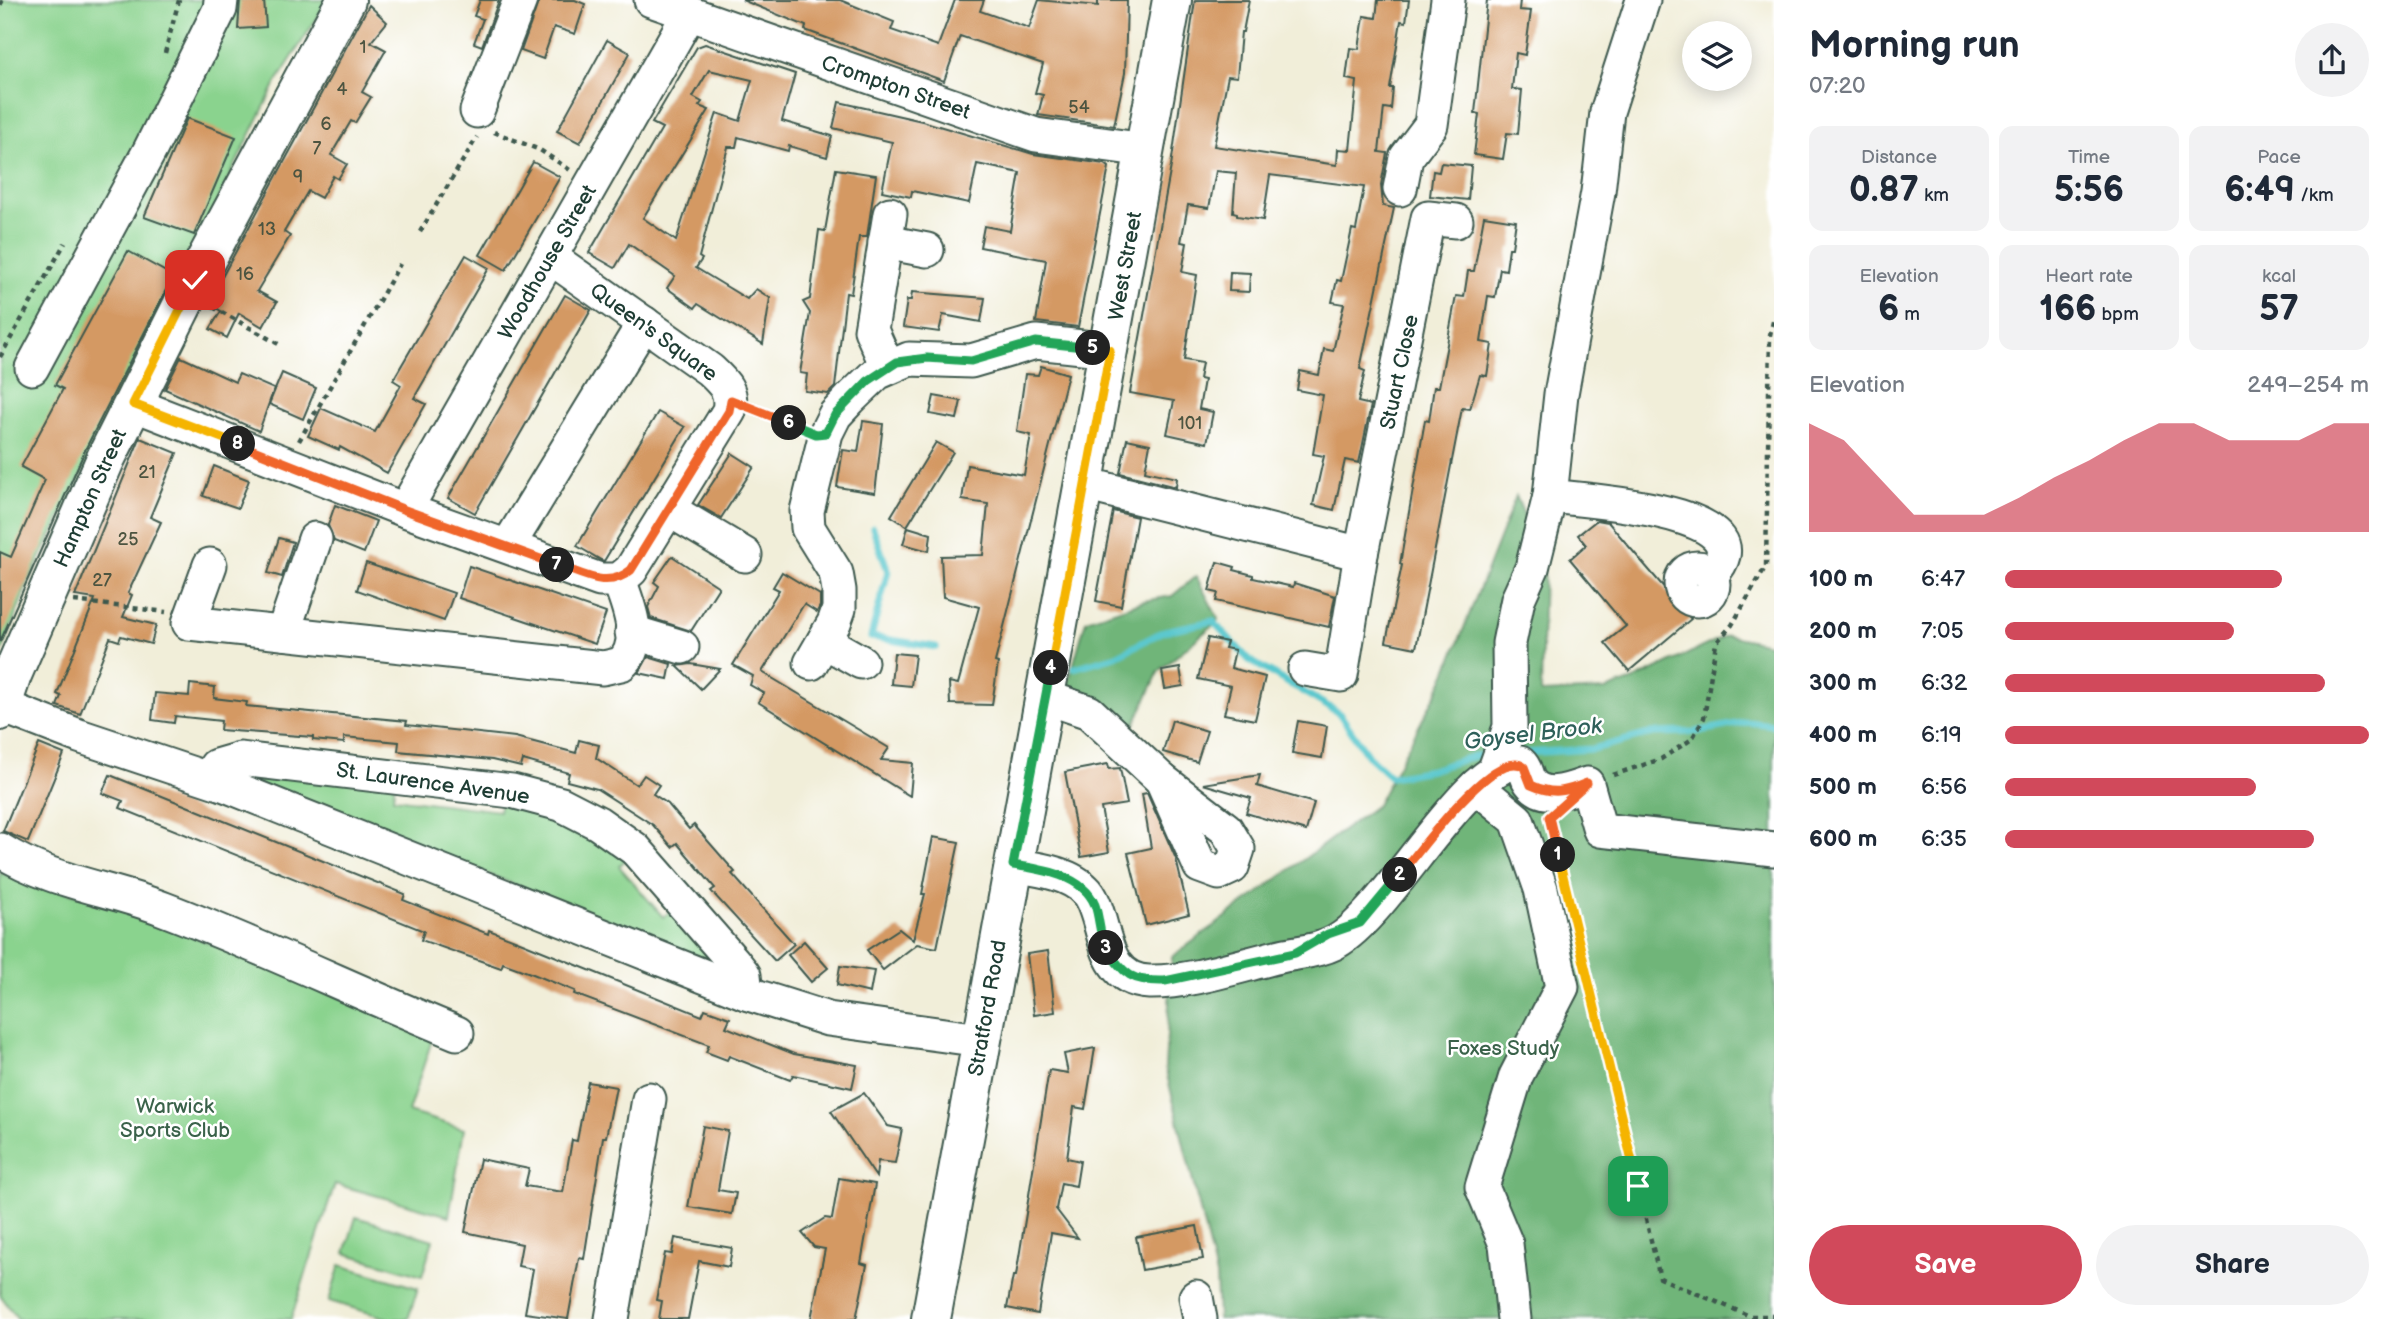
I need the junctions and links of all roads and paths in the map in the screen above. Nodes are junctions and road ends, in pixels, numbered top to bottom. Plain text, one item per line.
1 (3, 0) edge
2 (179, 0) edge
3 (221, 0) edge
4 (346, 0) edge
5 (520, 0) edge
6 (652, 0) edge
7 (1172, 0) edge
8 (1448, 0) edge
9 (1643, 0) edge
10 (0, 5) edge
11 (703, 11) edge
12 (160, 67) dead end
13 (477, 111) dead end
14 (1146, 150) junction
15 (592, 184) junction
16 (1400, 189) dead end
17 (1456, 221) dead end
18 (72, 231) dead end
19 (420, 232) dead end
20 (928, 250) dead end
21 (550, 257) junction
22 (400, 264) dead end
23 (188, 293) junction
24 (1774, 317) edge
25 (645, 323) junction
26 (282, 346) dead end
27 (1110, 350) junction
28 (0, 357) edge
29 (887, 366) junction
30 (32, 368) dead end
31 (731, 400) junction
32 (133, 404) junction
33 (826, 433) junction
34 (287, 463) junction
35 (1085, 484) junction
36 (1550, 496) junction
37 (668, 509) junction
38 (405, 510) junction
39 (315, 539) dead end
40 (508, 546) junction
41 (1361, 554) junction
42 (745, 555) dead end
43 (210, 565) dead end
44 (1711, 575) dead end
45 (610, 580) junction
46 (45, 598) junction
47 (189, 623) junction
48 (632, 632) junction
49 (283, 633) junction
50 (682, 647) dead end
51 (861, 662) dead end
52 (1305, 669) dead end
53 (1045, 697) junction
54 (1, 708) edge
55 (1492, 767) junction
56 (211, 779) junction
57 (1162, 780) dead end
58 (1587, 783) junction
59 (1774, 849) edge
60 (0, 850) edge
61 (1013, 865) junction
62 (1588, 980) dead end
63 (746, 993) junction
64 (457, 1033) dead end
65 (981, 1040) junction
66 (649, 1099) dead end
67 (1774, 1316) edge
68 (612, 1319) edge
69 (931, 1319) edge
70 (1514, 1319) edge

1 - 10 path
2 - 12 path
3 - 30 street
4 - 23 main road, Hampton Street
5 - 13 street
6 - 11 street, Crompton Street
7 - 14 main road, West Street
8 - 16 street
9 - 36 street
11 - 14 street, Crompton Street
11 - 15 street, Woodhouse Street
14 - 27 main road, West Street
15 - 19 path
15 - 21 street, Woodhouse Street
17 - 41 street, Stuart Close
18 - 28 path
20 - 29 street
21 - 25 street, Queen's Square
21 - 38 street, Woodhouse Street
22 - 34 path
23 - 26 path
23 - 32 main road, Hampton Street
24 - 58 path
25 - 31 street, Queen's Square
25 - 40 street
27 - 29 street
27 - 35 main road, West Street
29 - 33 street
31 - 33 path
31 - 37 street, Queen's Square
32 - 34 street
32 - 46 main road, Hampton Street
33 - 51 street
34 - 38 street
35 - 41 street
35 - 53 main road, West Street
36 - 44 street
36 - 55 street
37 - 42 street
37 - 45 street, Queen's Square
38 - 40 street
39 - 49 street
40 - 45 street
41 - 52 street, Stuart Close
43 - 47 street
45 - 48 street
46 - 47 path
46 - 54 main road, Hampton Street
47 - 49 street
48 - 49 street
48 - 50 street
53 - 57 street
53 - 61 main road, Stratford Road
54 - 56 street
55 - 58 street
55 - 61 street
55 - 70 street
56 - 63 street
56 - 63 street, St. Laurence Avenue
58 - 59 street
60 - 64 street
61 - 65 main road, Stratford Road
62 - 67 path
63 - 65 street
65 - 69 main road, Stratford Road
66 - 68 street

